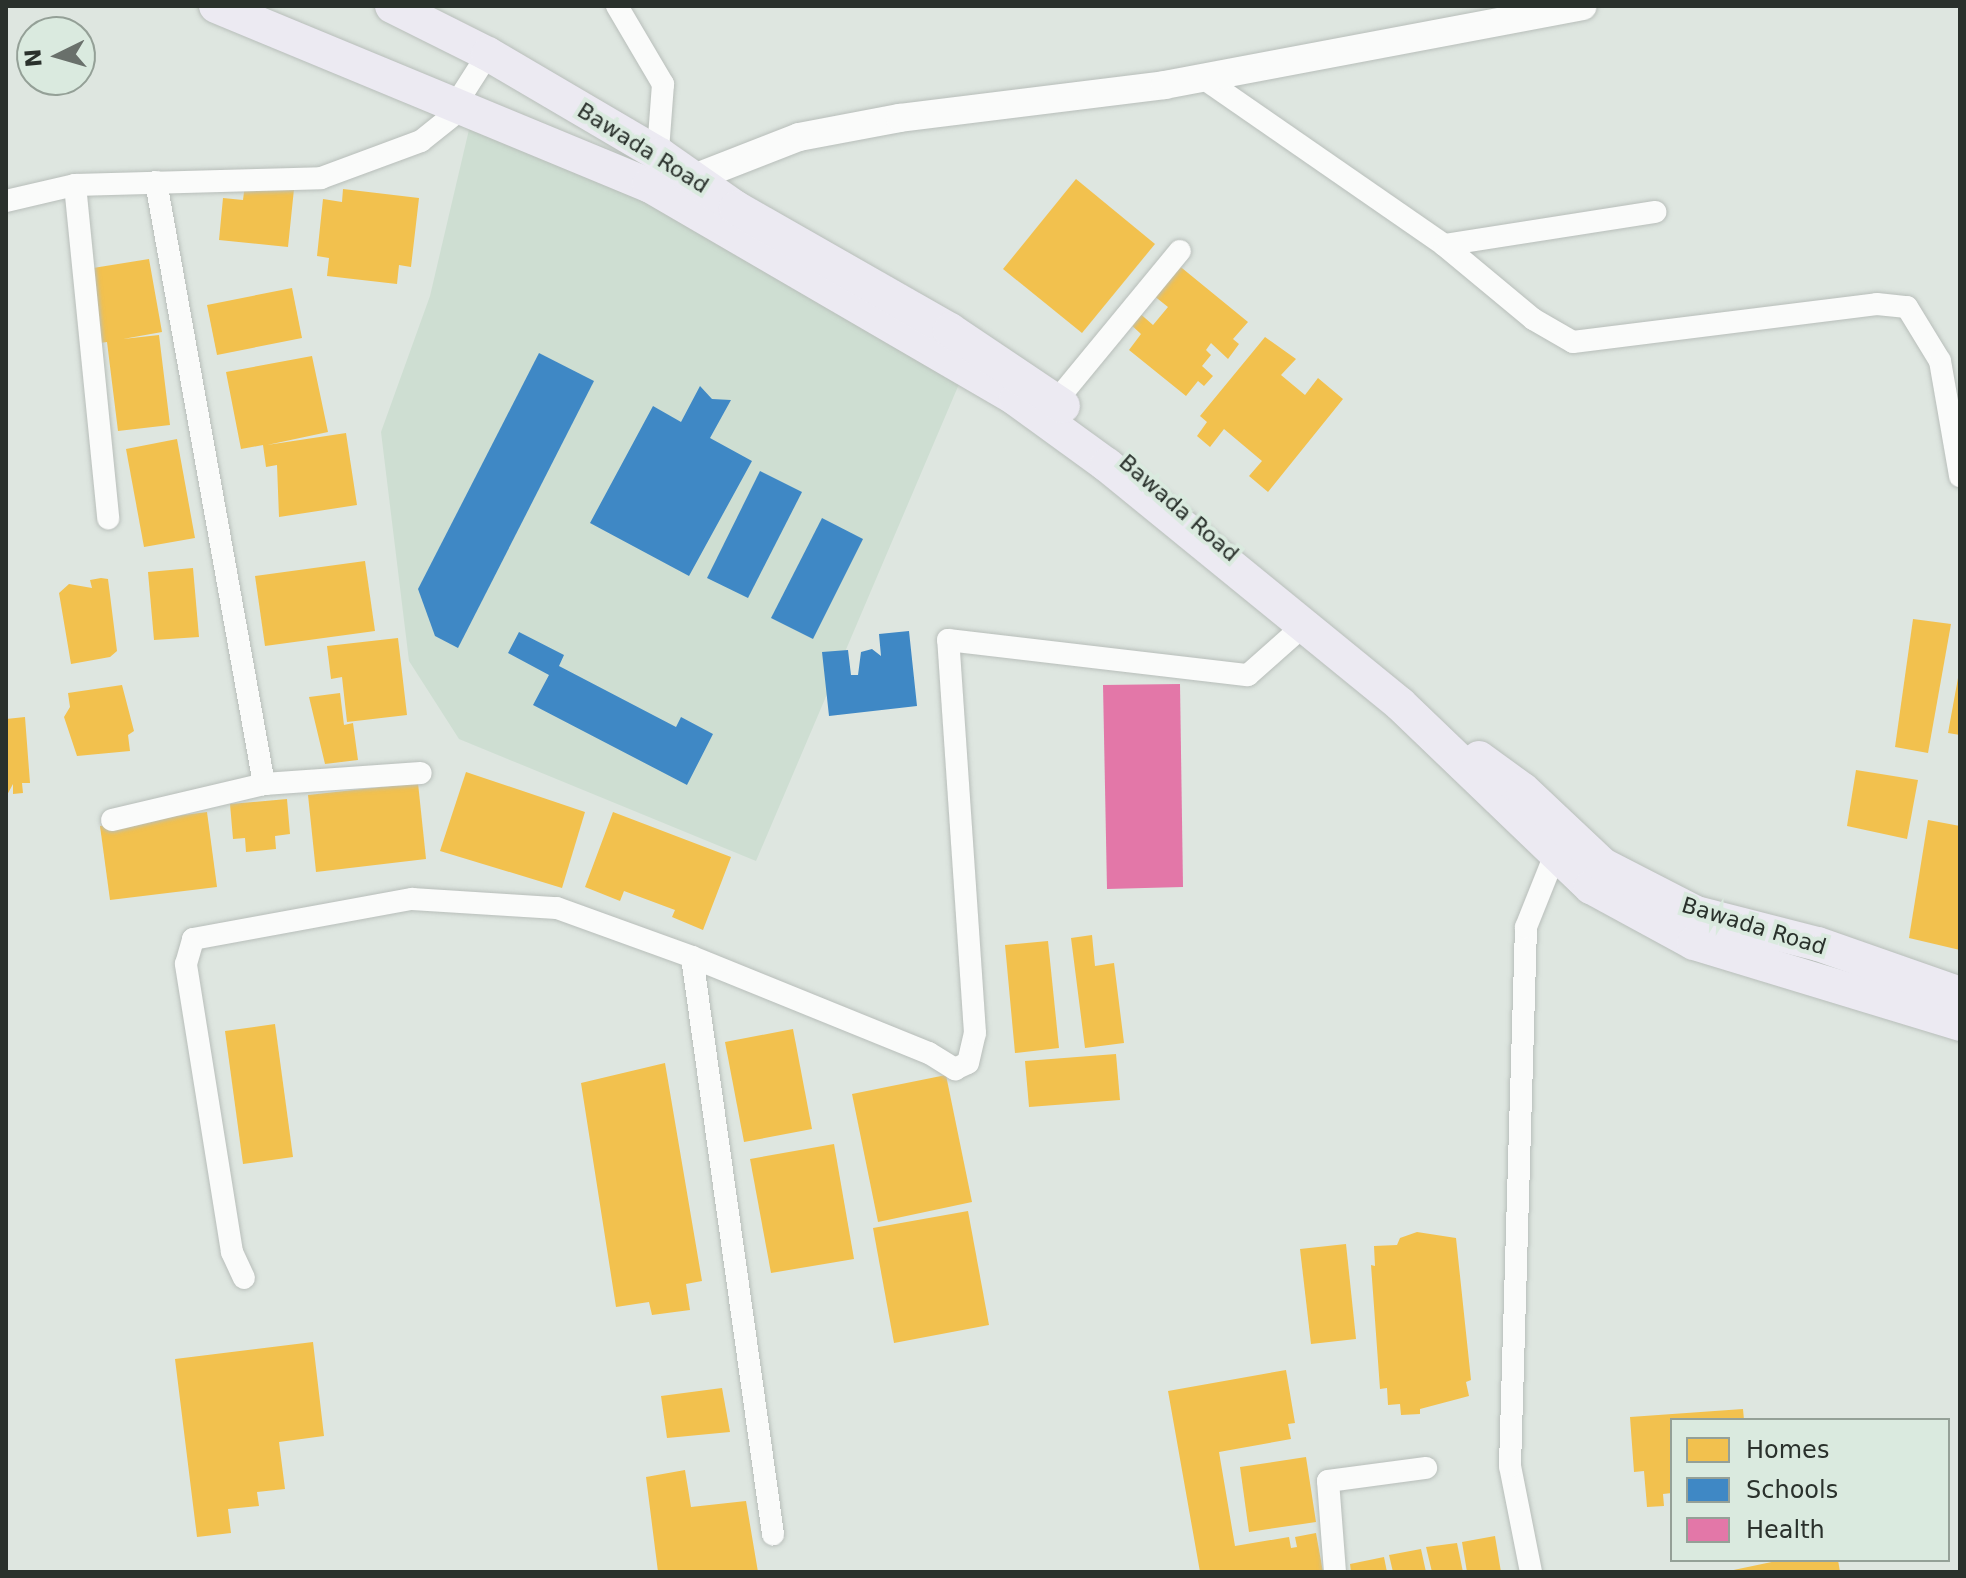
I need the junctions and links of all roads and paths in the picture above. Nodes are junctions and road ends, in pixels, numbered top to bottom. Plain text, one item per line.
1 (216, 6) edge
2 (392, 6) edge
3 (617, 6) edge
4 (1571, 7) edge
5 (488, 54) junction
6 (1203, 78) junction
7 (456, 104) junction
8 (668, 178) junction
9 (156, 182) junction
10 (75, 185) junction
11 (6, 201) edge
12 (1655, 212) dead end
13 (1444, 245) junction
14 (1180, 251) dead end
15 (1057, 400) junction
16 (1960, 476) edge
17 (108, 518) dead end
18 (1302, 627) junction
19 (421, 773) dead end
20 (264, 784) junction
21 (112, 820) dead end
22 (1559, 845) junction
23 (692, 957) junction
24 (1960, 994) edge
25 (1960, 1024) edge
26 (244, 1278) dead end
27 (1426, 1468) dead end
28 (773, 1534) dead end
29 (1335, 1572) edge
30 (1531, 1572) edge

1 - 7 main road
2 - 5 main road, Bawada Road
3 - 8 street
4 - 6 street
5 - 7 street
5 - 8 main road, Bawada Road
6 - 8 street
6 - 13 street
7 - 8 main road
7 - 9 street
8 - 15 main road, Bawada Road
8 - 18 main road
9 - 10 street
9 - 20 street
10 - 11 street
10 - 17 street
12 - 13 street
13 - 16 street
14 - 15 street
15 - 22 main road, Bawada Road
18 - 22 main road
18 - 23 street
19 - 20 street
20 - 21 street
22 - 24 main road, Bawada Road
22 - 25 main road
22 - 30 street
23 - 26 street
23 - 28 street
27 - 29 street

